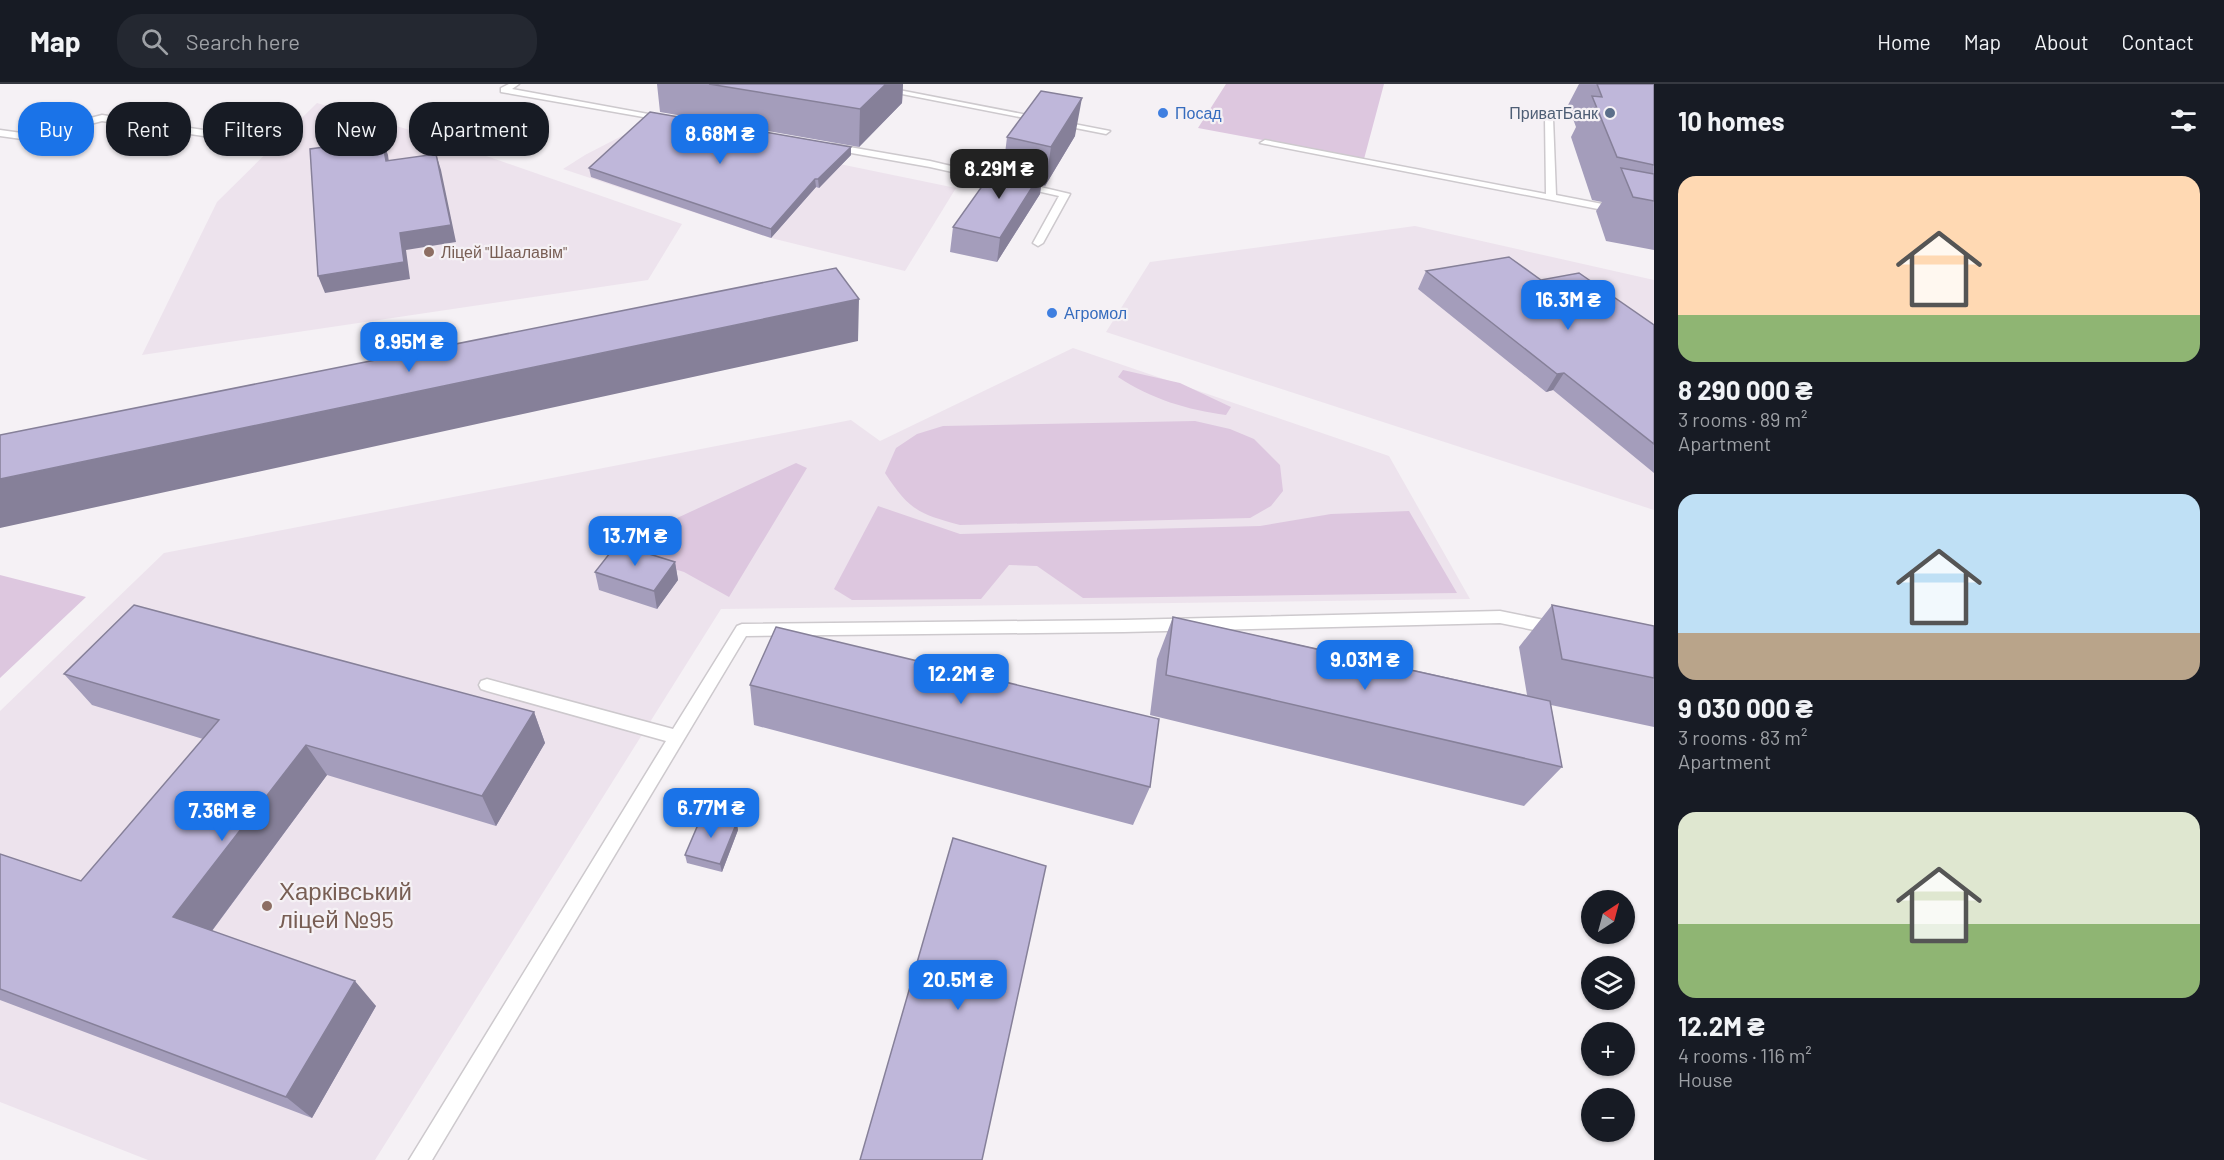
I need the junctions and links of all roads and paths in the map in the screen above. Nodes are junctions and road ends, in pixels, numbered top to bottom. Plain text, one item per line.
1 (514, 84) edge
2 (855, 84) edge
3 (1549, 118) dead end
4 (680, 121) edge
5 (1106, 131) dead end
6 (203, 133) edge
7 (0, 134) edge
8 (1265, 143) dead end
9 (821, 145) edge
10 (1551, 198) junction
11 (1654, 217) edge
12 (1038, 243) dead end
13 (1566, 631) edge
14 (487, 685) dead end
15 (677, 737) junction
16 (420, 1160) edge

1 - 4 lane
2 - 5 lane
3 - 10 lane
6 - 7 lane
8 - 10 lane
9 - 12 lane
10 - 11 lane
13 - 15 lane
14 - 15 lane
15 - 16 lane

